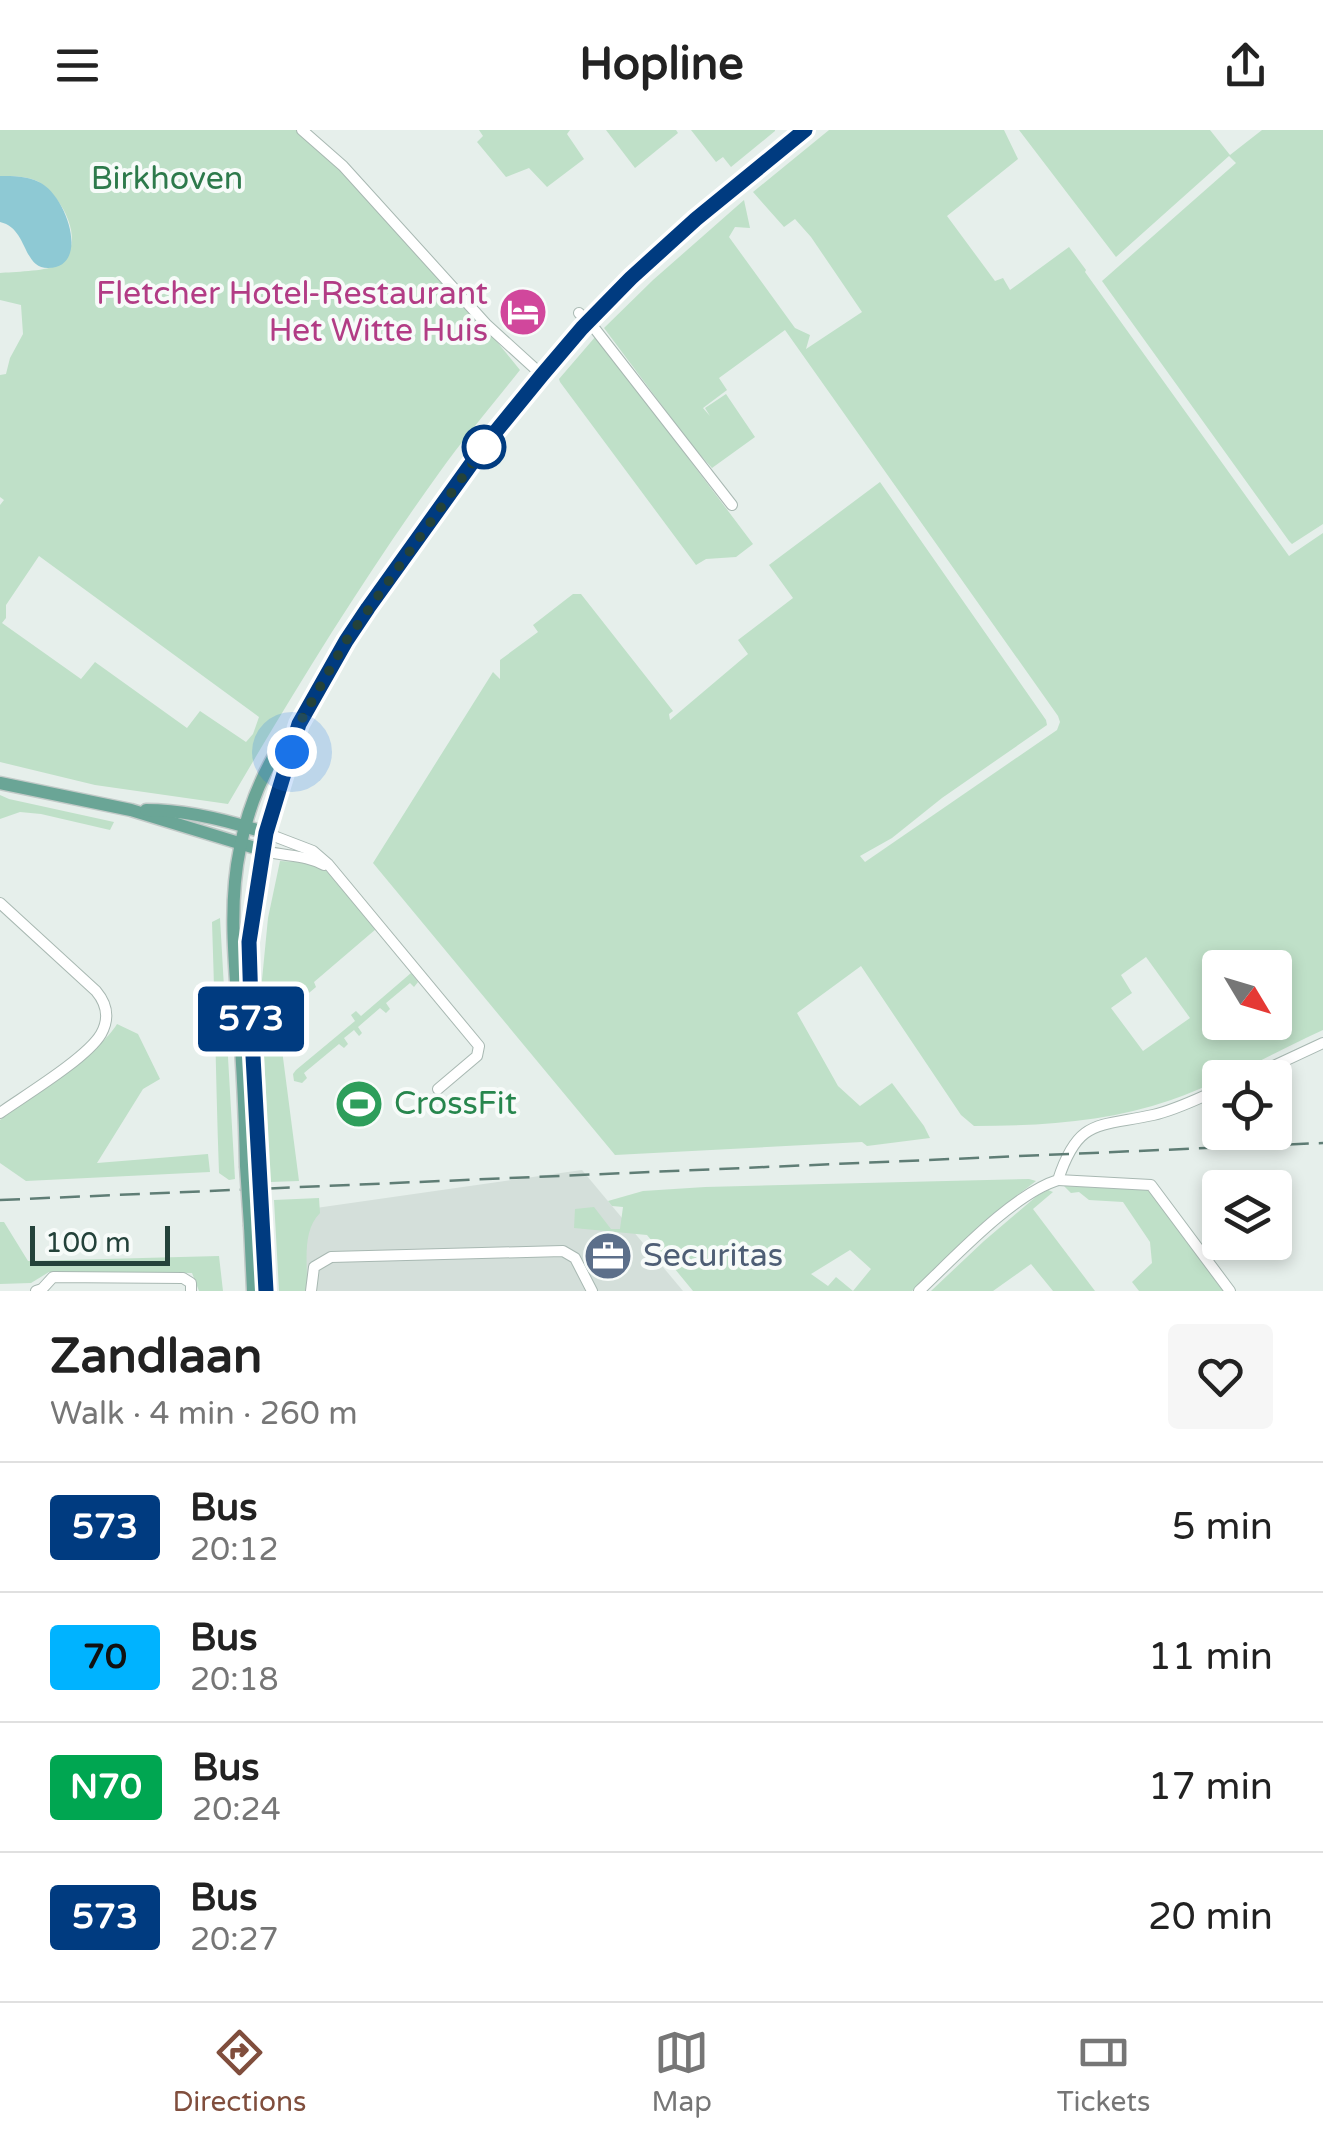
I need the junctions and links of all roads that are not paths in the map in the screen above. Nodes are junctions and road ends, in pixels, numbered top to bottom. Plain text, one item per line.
1 (302, 130) edge
2 (805, 130) edge
3 (584, 317) junction
4 (542, 375) junction
5 (732, 505) dead end
6 (299, 724) junction
7 (0, 783) edge
8 (130, 810) junction
9 (245, 826) junction
10 (266, 833) junction
11 (240, 844) junction
12 (262, 850) junction
13 (334, 872) junction
14 (0, 903) edge
15 (1323, 1043) edge
16 (1287, 1060) edge
17 (438, 1089) dead end
18 (1202, 1096) edge
19 (0, 1112) edge
20 (252, 1166) junction
21 (1058, 1180) junction
22 (256, 1226) junction
23 (108, 1278) junction
24 (148, 1278) junction
25 (191, 1287) edge
26 (40, 1290) edge
27 (107, 1291) edge
28 (148, 1291) edge
29 (254, 1291) edge
30 (266, 1291) edge
31 (311, 1291) edge
32 (592, 1291) edge
33 (919, 1291) edge
34 (1230, 1291) edge

1 - 4 street
2 - 3 main road
3 - 4 main road
3 - 5 street
4 - 6 main road
6 - 9 main road
6 - 10 main road
7 - 8 main road
8 - 9 main road
8 - 11 main road
9 - 10 main road
9 - 11 main road
10 - 12 main road
10 - 13 street
11 - 12 main road
11 - 20 main road
12 - 13 street
12 - 20 main road
13 - 17 street
14 - 19 street
15 - 16 street
18 - 21 street
20 - 22 main road, bridge
21 - 33 street
21 - 34 street
22 - 29 main road
22 - 30 main road
23 - 24 street
23 - 26 street
23 - 27 street
24 - 25 street
24 - 28 street
31 - 32 street

